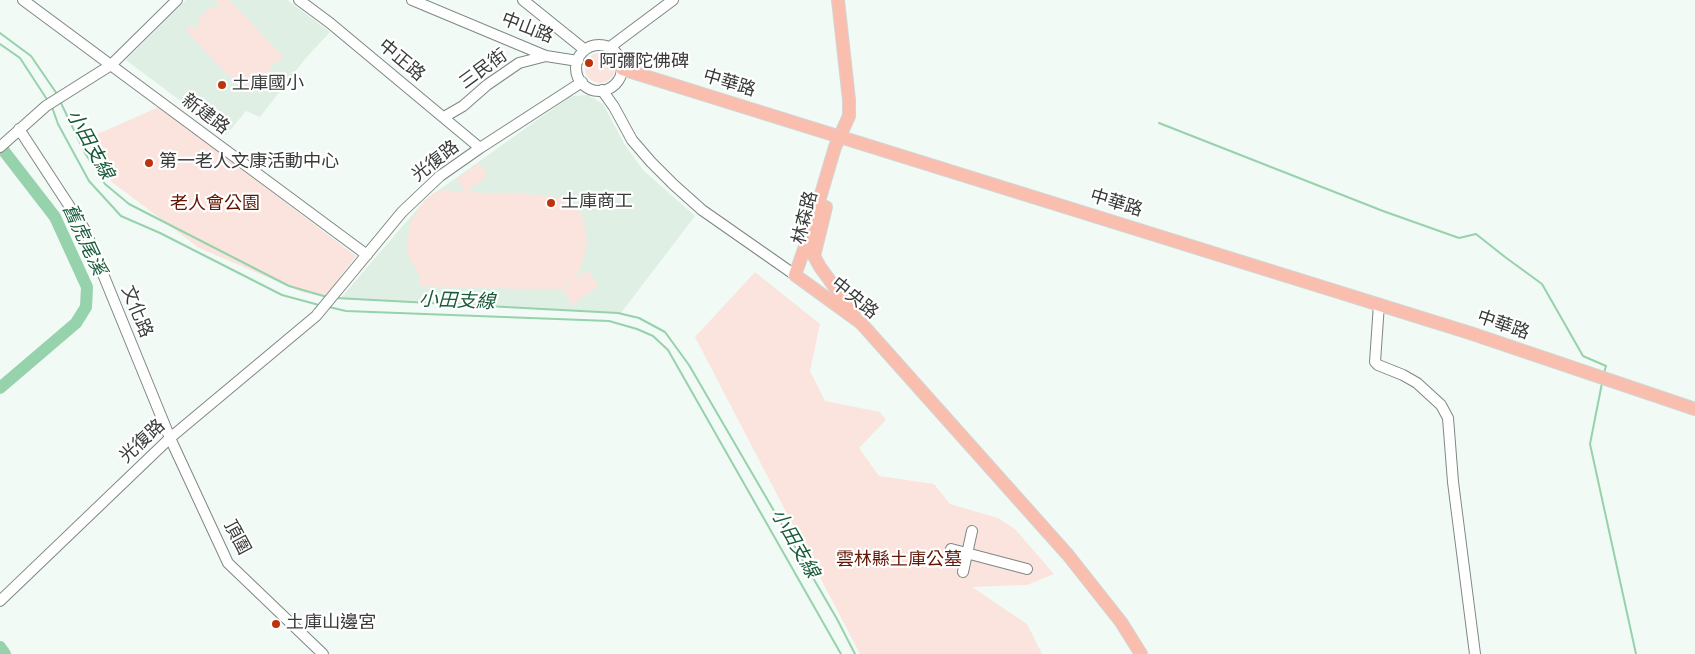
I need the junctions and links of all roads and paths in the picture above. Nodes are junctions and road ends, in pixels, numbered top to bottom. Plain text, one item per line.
1 (23, 0) edge
2 (177, 0) edge
3 (299, 0) edge
4 (412, 0) edge
5 (523, 0) edge
6 (674, 0) edge
7 (838, 0) edge
8 (610, 47) junction
9 (585, 50) junction
10 (546, 56) junction
11 (578, 61) junction
12 (111, 65) junction
13 (622, 69) junction
14 (582, 82) junction
15 (602, 90) junction
16 (444, 117) junction
17 (19, 129) junction
18 (841, 137) junction
19 (2, 145) edge
20 (480, 148) junction
21 (367, 256) junction
22 (795, 275) junction
23 (1379, 304) junction
24 (861, 324) junction
25 (1695, 409) edge
26 (170, 438) junction
27 (972, 531) dead end
28 (951, 549) dead end
29 (967, 553) junction
30 (1027, 568) dead end
31 (963, 572) dead end
32 (0, 601) edge
33 (323, 654) edge
34 (1141, 654) edge
35 (1475, 654) edge

1 - 12 street, 新建路
2 - 12 street
3 - 16 street, 中正路
4 - 10 street, 中山路
5 - 9 street
6 - 8 street
7 - 18 main road, 林森路
8 - 9 street
8 - 13 street
9 - 11 street
10 - 11 street, 中山路
10 - 16 street, 三民街
11 - 14 street
12 - 17 street
12 - 21 street, 新建路
13 - 15 street
13 - 18 main road, 中華路
14 - 15 street
14 - 20 street, 光復路
15 - 22 street, 中央路
16 - 20 street, 中正路
17 - 19 street
17 - 26 street, 文化路
18 - 22 main road, 林森路
18 - 23 main road, 中華路
18 - 24 main road, 林森路
20 - 21 street, 光復路
21 - 26 street, 光復路
22 - 24 main road, 中央路
23 - 25 main road, 中華路
23 - 35 street
24 - 34 main road, 中央路
26 - 32 street, 光復路
26 - 33 street, 頂圍
27 - 29 street
28 - 29 street
29 - 30 street
29 - 31 street

